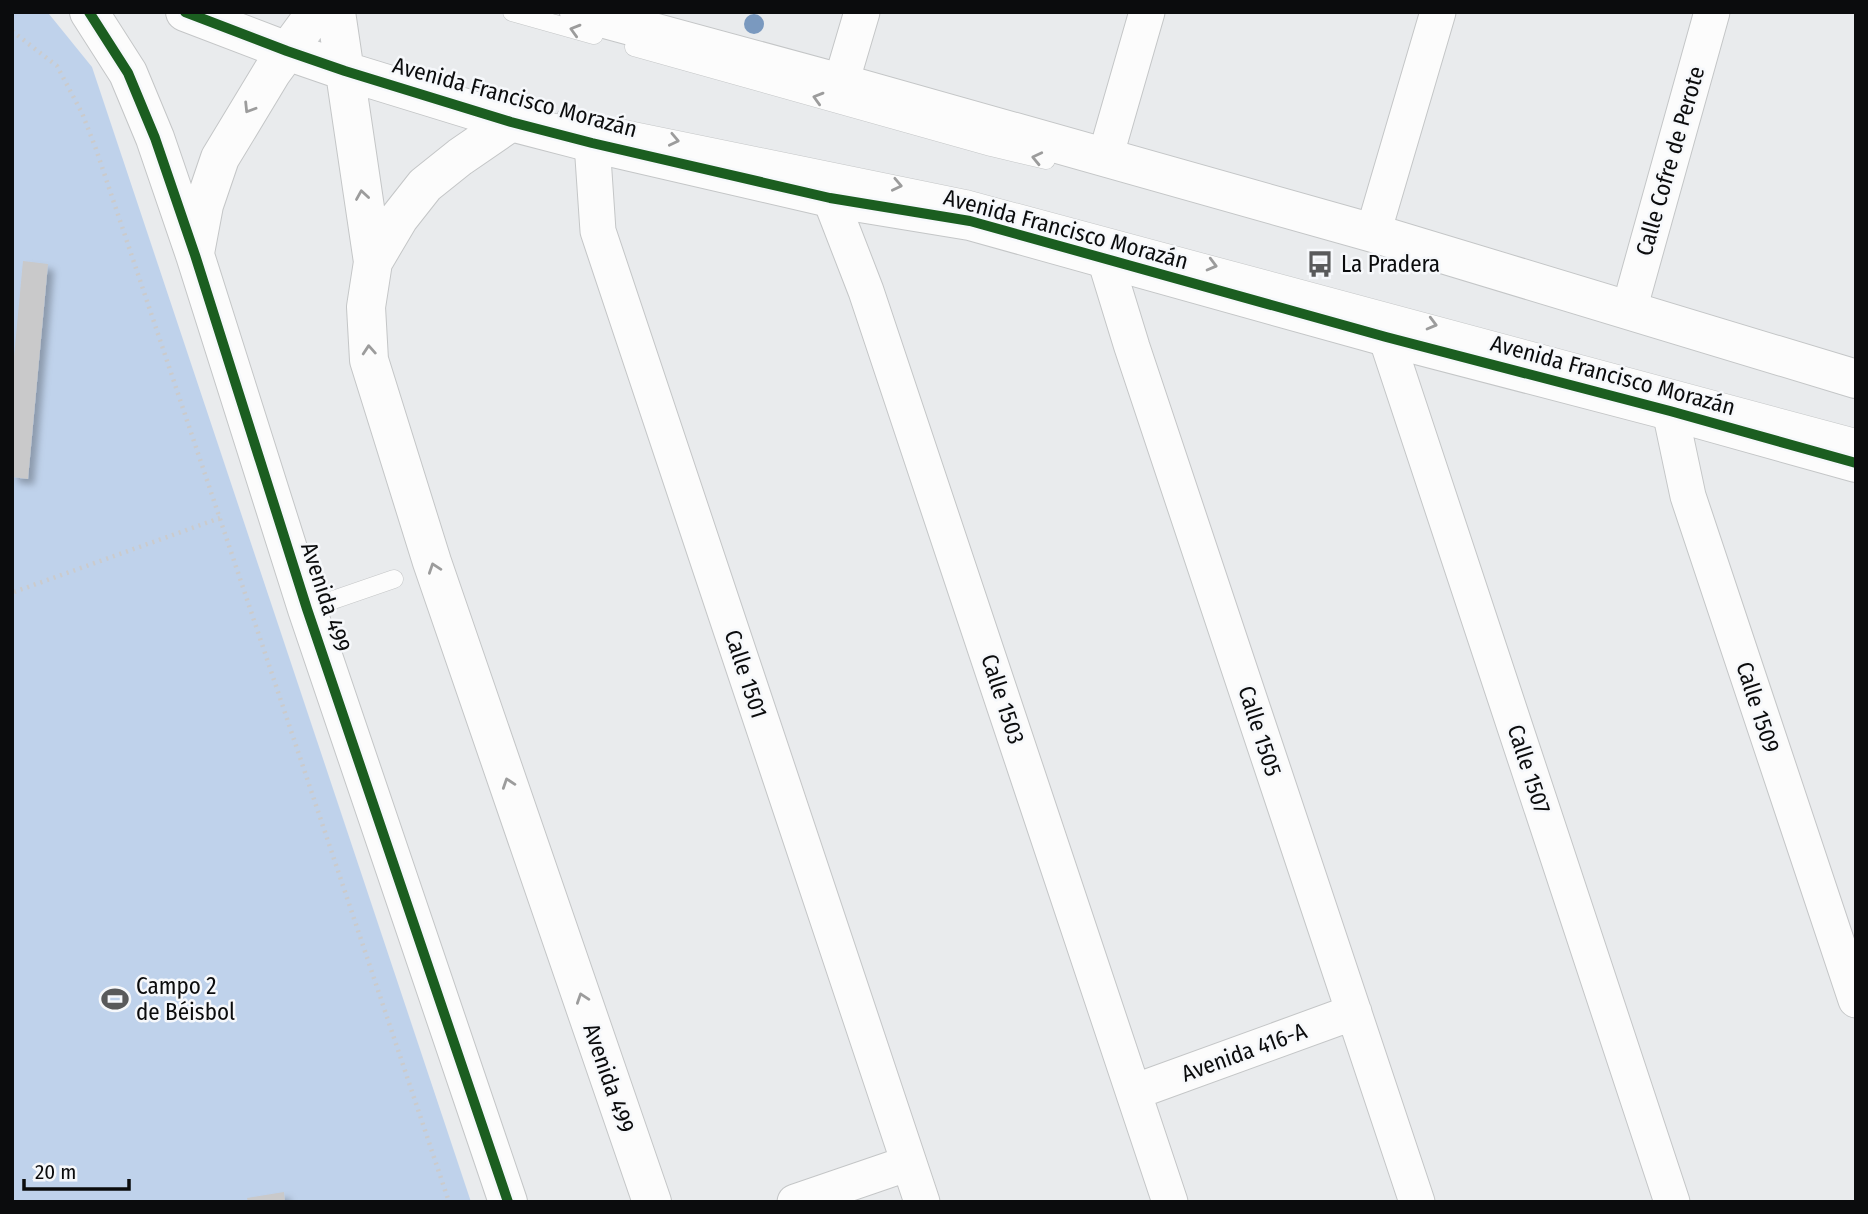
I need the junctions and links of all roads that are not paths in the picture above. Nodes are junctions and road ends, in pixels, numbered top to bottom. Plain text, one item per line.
1 (89, 12) edge
2 (185, 12) edge
3 (316, 12) edge
4 (336, 12) edge
5 (512, 12) edge
6 (579, 12) edge
7 (862, 12) edge
8 (1147, 12) edge
9 (1438, 12) edge
10 (1712, 12) edge
11 (287, 51) junction
12 (345, 71) junction
13 (841, 83) junction
14 (511, 122) junction
15 (592, 143) junction
16 (1105, 158) junction
17 (831, 198) junction
18 (1373, 233) junction
19 (195, 255) junction
20 (1105, 259) junction
21 (373, 262) junction
22 (1629, 310) junction
23 (1386, 337) junction
24 (1856, 379) edge
25 (1856, 394) edge
26 (1670, 411) junction
27 (1856, 438) edge
28 (1856, 463) edge
29 (394, 579) dead end
30 (307, 609) junction
31 (1856, 1000) edge
32 (1354, 1012) junction
33 (1134, 1092) junction
34 (909, 1163) junction
35 (508, 1202) edge
36 (652, 1202) edge
37 (796, 1202) edge
38 (922, 1202) edge
39 (1170, 1202) edge
40 (1417, 1202) edge
41 (1672, 1202) edge

1 - 19 street, Avenida 499
2 - 11 street, Avenida Francisco Morazán
3 - 11 street
4 - 12 street
25 -> 5 lane
6 - 13 street
7 - 13 street
8 - 16 street
9 - 18 street
10 - 22 street, Calle Cofre de Perote
11 - 12 street, Avenida Francisco Morazán
11 -> 19 street
12 - 14 street, Avenida Francisco Morazán
21 -> 12 street
13 - 16 street
14 - 15 street, Avenida Francisco Morazán
14 - 21 street, Avenida 499
14 -> 27 lane
15 - 17 street, Avenida Francisco Morazán
15 - 34 street, Calle 1501
16 - 18 street
17 - 20 street, Avenida Francisco Morazán
17 - 33 street, Calle 1503
18 - 22 street
19 - 30 street, Avenida 499
20 - 23 street, Avenida Francisco Morazán
20 - 32 street, Calle 1505
36 -> 21 street, Avenida 499
22 - 24 street
23 - 26 street, Avenida Francisco Morazán
23 - 41 street, Calle 1507
26 - 28 street, Avenida Francisco Morazán
26 - 31 street, Calle 1509
29 - 30 lane
30 - 35 street, Avenida 499
32 - 33 street, Avenida 416-A
32 - 40 street, Calle 1505
33 - 39 street, Calle 1503
34 - 37 street
34 - 38 street, Calle 1501

